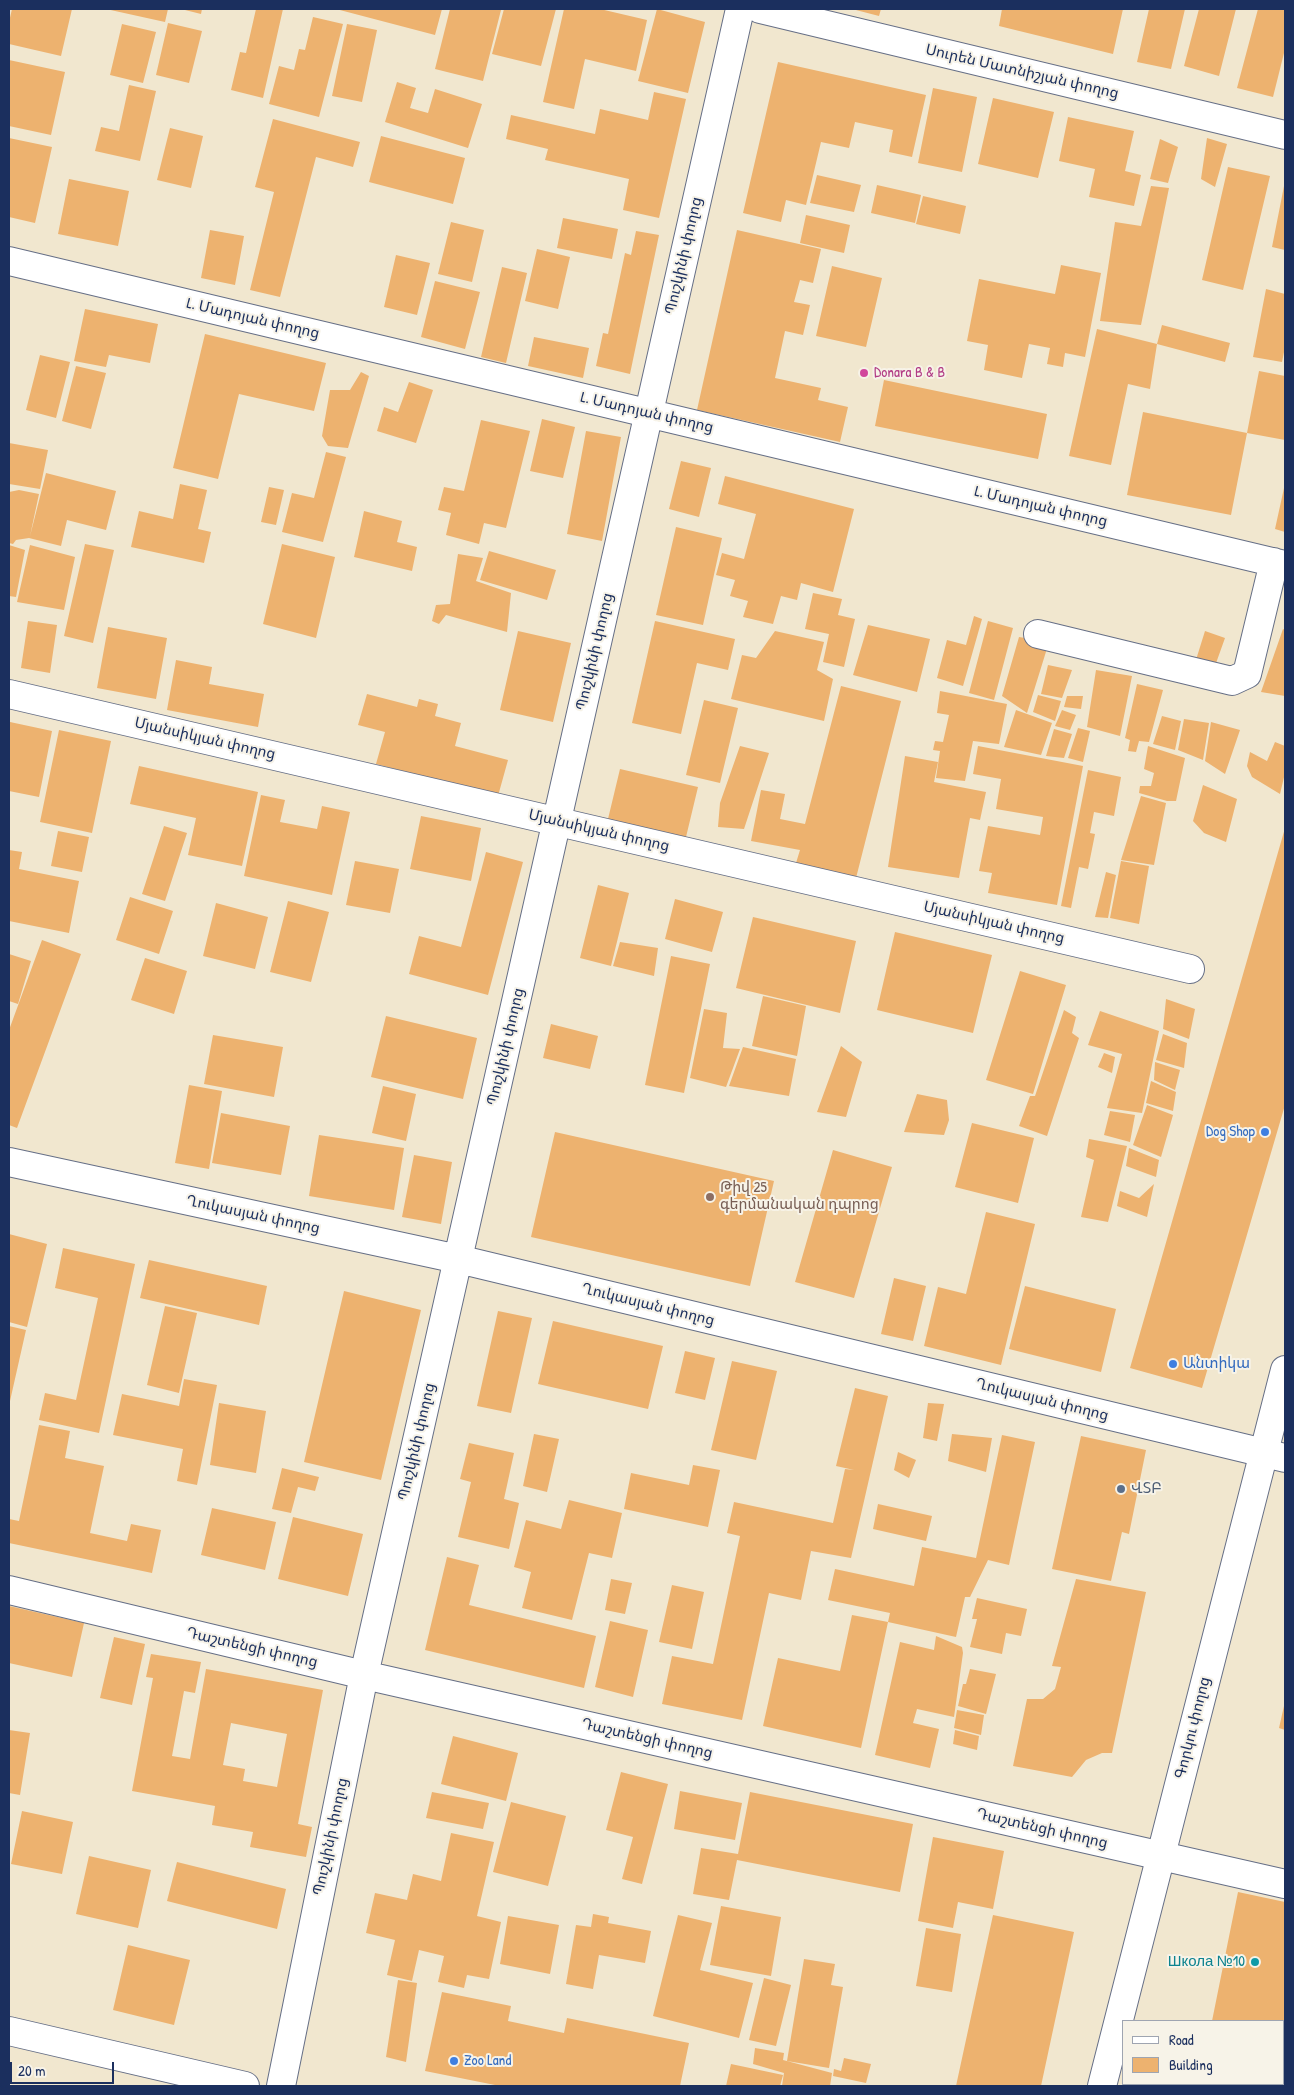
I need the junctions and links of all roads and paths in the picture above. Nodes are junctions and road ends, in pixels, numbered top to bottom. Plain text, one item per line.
1 (740, 9) edge
2 (760, 9) edge
3 (1285, 135) edge
4 (9, 261) edge
5 (649, 413) junction
6 (1280, 564) edge
7 (1038, 634) dead end
8 (9, 694) edge
9 (557, 821) junction
10 (1190, 969) dead end
11 (9, 1162) edge
12 (458, 1259) junction
13 (1285, 1370) edge
14 (1274, 1456) edge
15 (9, 1590) edge
16 (364, 1675) junction
17 (1161, 1856) junction
18 (1285, 1884) edge
19 (9, 2031) edge
20 (245, 2086) edge
21 (280, 2086) edge
22 (1102, 2086) edge

1 - 5 street, Պուշկինի փողոց
2 - 3 street, Սուրեն Մատնիշյան փողոց
4 - 5 street, L. Մադոյան փողոց
5 - 6 street, L. Մադոյան փողոց
5 - 9 street, Պուշկինի փողոց
6 - 7 street
8 - 9 street, Մյանսիկյան փողոց
9 - 10 street, Մյանսիկյան փողոց
9 - 12 street, Պուշկինի փողոց
11 - 12 street, Ղուկասյան փողոց
12 - 14 street, Ղուկասյան փողոց
12 - 16 street, Պուշկինի փողոց
13 - 14 street, Գորկու փողոց
14 - 17 street, Գորկու փողոց
15 - 16 street, Դաշտենցի փողոց
16 - 17 street, Դաշտենցի փողոց
16 - 21 street, Պուշկինի փողոց
17 - 18 street, Դաշտենցի փողոց
17 - 22 street, Գորկու փողոց
19 - 20 street

